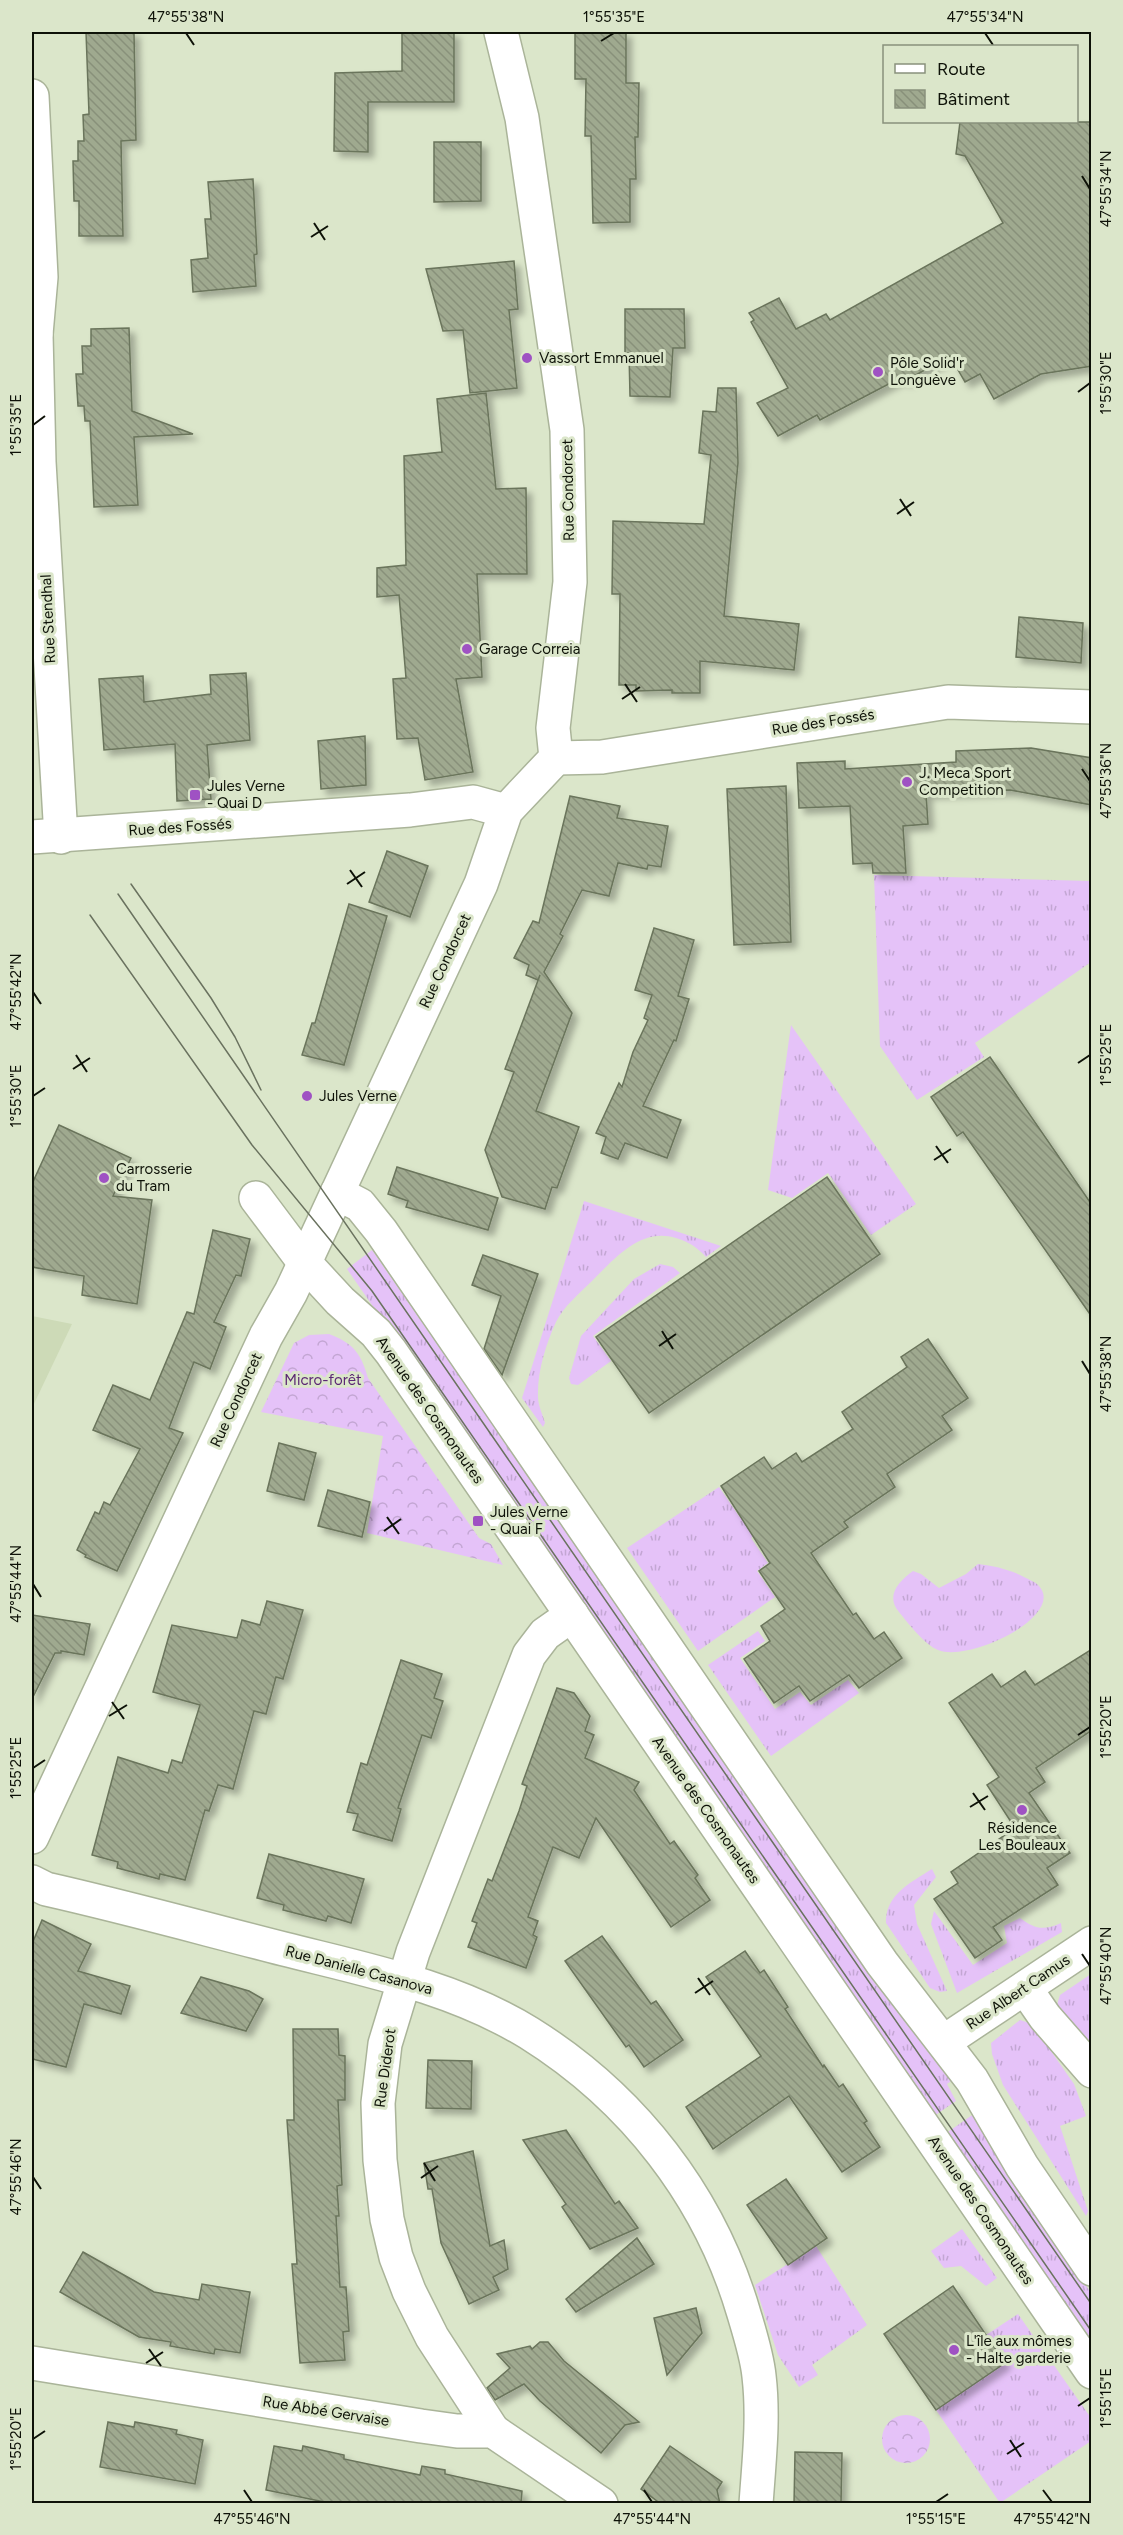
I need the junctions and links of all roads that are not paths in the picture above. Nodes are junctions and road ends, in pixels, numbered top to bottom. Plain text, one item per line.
1 (501, 32) edge
2 (32, 96) edge
3 (34, 334) edge
4 (35, 463) edge
5 (1092, 707) edge
6 (556, 758) junction
7 (506, 811) junction
8 (46, 837) edge
9 (337, 1192) junction
10 (256, 1198) dead end
11 (304, 1262) junction
12 (572, 1615) junction
13 (32, 1837) edge
14 (32, 1882) edge
15 (1092, 1943) edge
16 (405, 1979) junction
17 (1025, 1988) junction
18 (945, 2041) junction
19 (1092, 2072) edge
20 (1092, 2269) edge
21 (32, 2363) edge
22 (1092, 2372) edge
23 (493, 2431) junction
24 (601, 2504) edge
25 (756, 2504) edge

1 - 6 street, Rue Condorcet
2 - 3 street, Rue Stendhal
3 - 4 street, Rue Stendhal
4 - 8 street, Rue Stendhal
5 - 6 street, Rue des Fossés
6 - 7 street, Rue Condorcet
7 - 8 street, Rue des Fossés
7 - 9 street, Rue Condorcet
9 - 11 street, Rue Condorcet
9 - 18 street
10 - 11 street, Avenue des Cosmonautes
11 - 12 street, Avenue des Cosmonautes
11 - 13 street, Rue Condorcet
12 - 16 street, Rue Diderot
12 - 22 street, Avenue des Cosmonautes
14 - 16 street, Rue Danielle Casanova
15 - 17 street, Rue Albert Camus
16 - 23 street, Rue Diderot
16 - 25 street, Rue Danielle Casanova
17 - 18 street, Rue Albert Camus
17 - 19 street
18 - 20 street
21 - 23 street, Rue Abbé Gervaise
23 - 24 street

